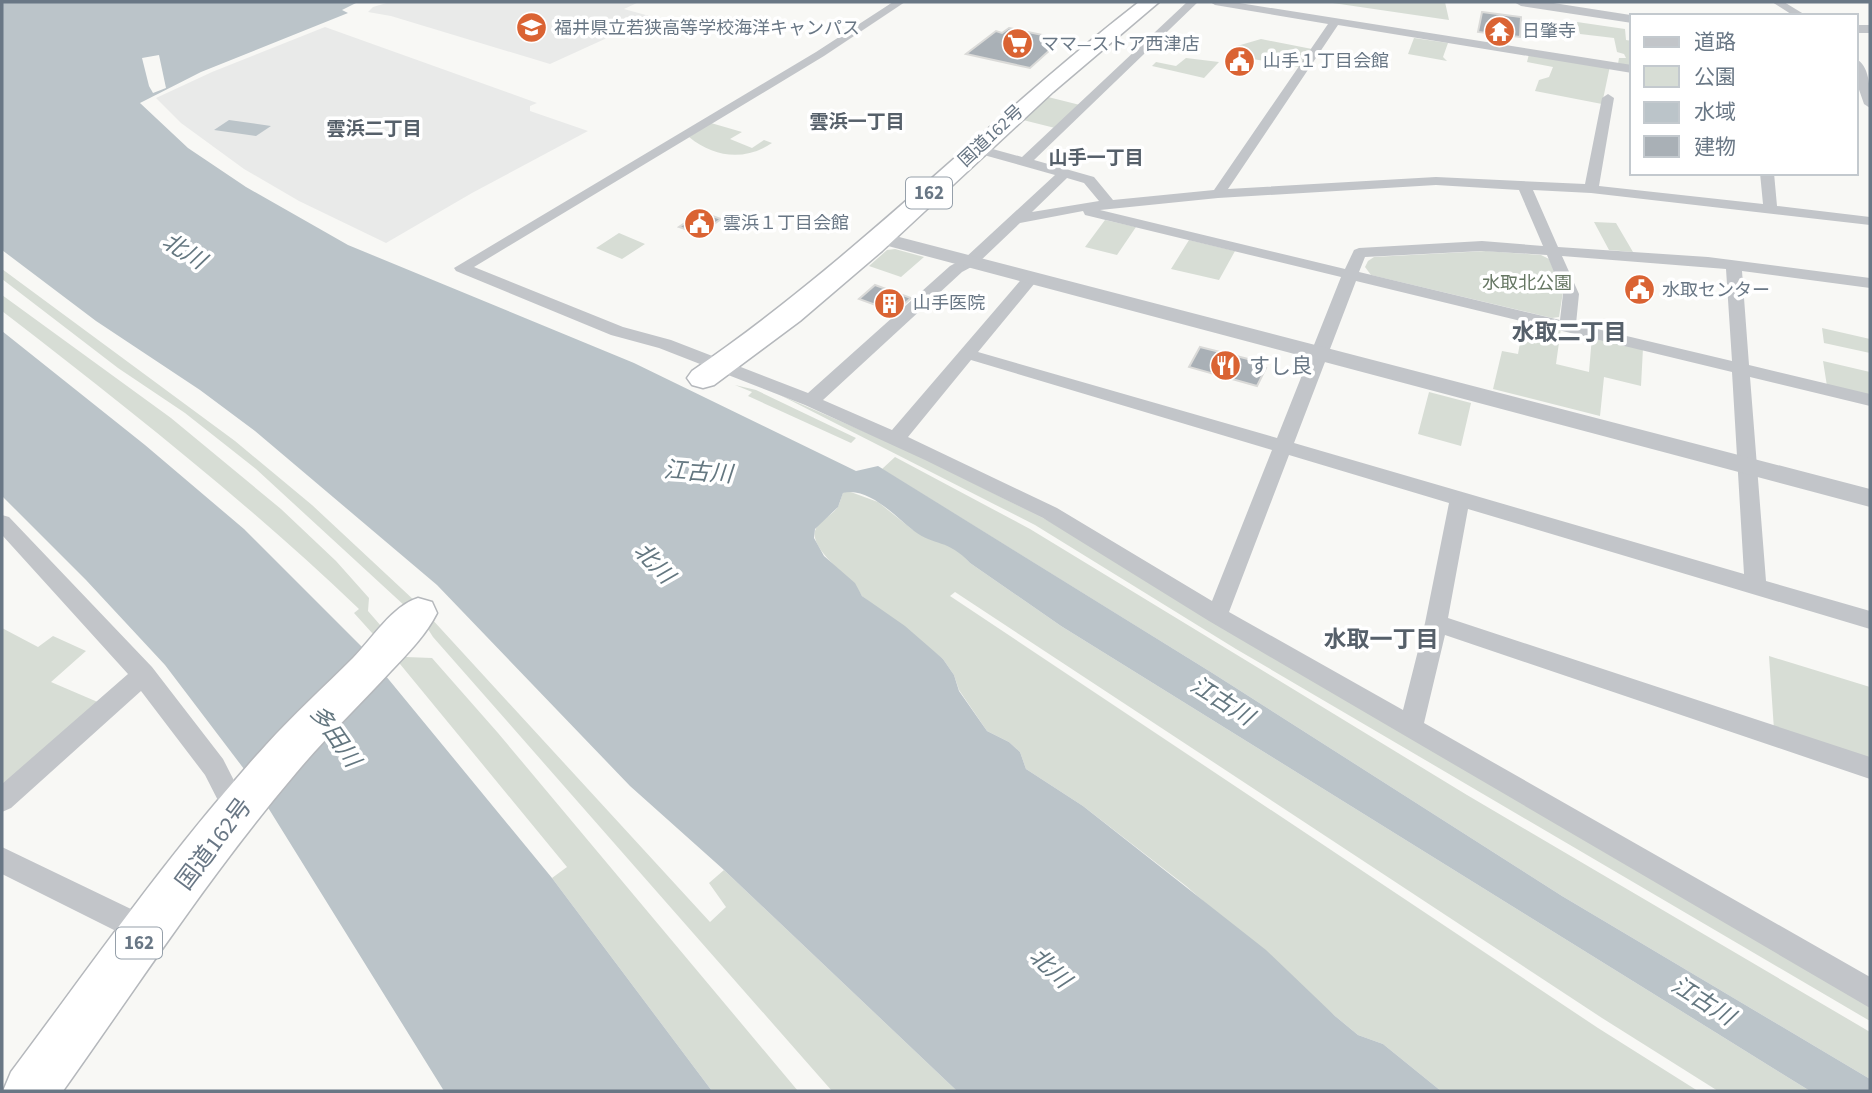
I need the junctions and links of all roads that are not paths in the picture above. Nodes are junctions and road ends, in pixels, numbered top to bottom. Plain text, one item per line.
1 (900, 2) edge
2 (1150, 2) edge
3 (1193, 2) edge
4 (1215, 2) edge
5 (1521, 2) edge
6 (1777, 2) edge
7 (1798, 14) edge
8 (1630, 19) edge
9 (1335, 22) junction
10 (1858, 67) edge
11 (1630, 69) edge
12 (1608, 98) dead end
13 (1866, 101) edge
14 (978, 149) junction
15 (1025, 162) junction
16 (1065, 173) junction
17 (1767, 175) edge
18 (1524, 185) junction
19 (1591, 189) junction
20 (1218, 194) junction
21 (1109, 204) junction
22 (1770, 207) junction
23 (1074, 208) junction
24 (1018, 219) junction
25 (1870, 221) edge
26 (880, 238) junction
27 (1554, 252) junction
28 (971, 261) junction
29 (1734, 265) junction
30 (1350, 275) junction
31 (1031, 278) junction
32 (1870, 283) edge
33 (1567, 327) junction
34 (1320, 353) junction
35 (968, 354) junction
36 (1742, 369) junction
37 (712, 373) junction
38 (1870, 400) edge
39 (811, 401) junction
40 (896, 438) junction
41 (1283, 449) junction
42 (1747, 466) junction
43 (1870, 498) edge
44 (1460, 500) junction
45 (2, 522) edge
46 (1755, 584) junction
47 (418, 613) dead end
48 (1217, 615) junction
49 (1870, 620) edge
50 (1436, 622) junction
51 (144, 674) junction
52 (1410, 727) junction
53 (1870, 768) edge
54 (2, 800) edge
55 (244, 804) junction
56 (2, 860) edge
57 (148, 932) junction
58 (1870, 993) edge
59 (30, 1091) edge

1 - 37 street
2 - 14 highway, 国道162号 / 162
3 - 15 street
4 - 9 street
5 - 8 street
6 - 7 street
9 - 11 street
9 - 20 street
10 - 13 street
12 - 19 street
14 - 15 street
14 - 26 highway, 国道162号 / 162
15 - 16 street
16 - 21 street
16 - 24 street
17 - 22 street
18 - 19 street
18 - 20 street
18 - 27 street
19 - 22 street
20 - 21 street
21 - 23 street
22 - 25 street
23 - 24 street
23 - 30 street
24 - 28 street
26 - 28 street
26 - 37 highway, 国道162号 / 162
27 - 29 street
27 - 30 street
27 - 33 street
28 - 31 street
28 - 39 street
29 - 32 street
29 - 36 street
30 - 33 street
30 - 34 street
31 - 34 street
31 - 35 street
33 - 36 street
34 - 41 street
34 - 42 street
35 - 40 street
35 - 41 street
36 - 38 street
36 - 42 street
37 - 39 street
39 - 40 street
40 - 48 street
41 - 44 street
41 - 48 street
42 - 43 street
42 - 46 street
44 - 46 street
44 - 50 street
45 - 51 street
46 - 49 street
47 - 55 highway, 国道162号 / 162
48 - 52 street
50 - 52 street
50 - 53 street
51 - 54 street
51 - 55 street
52 - 58 street
55 - 57 highway, 国道162号 / 162
56 - 57 street
57 - 59 highway, 国道162号 / 162

